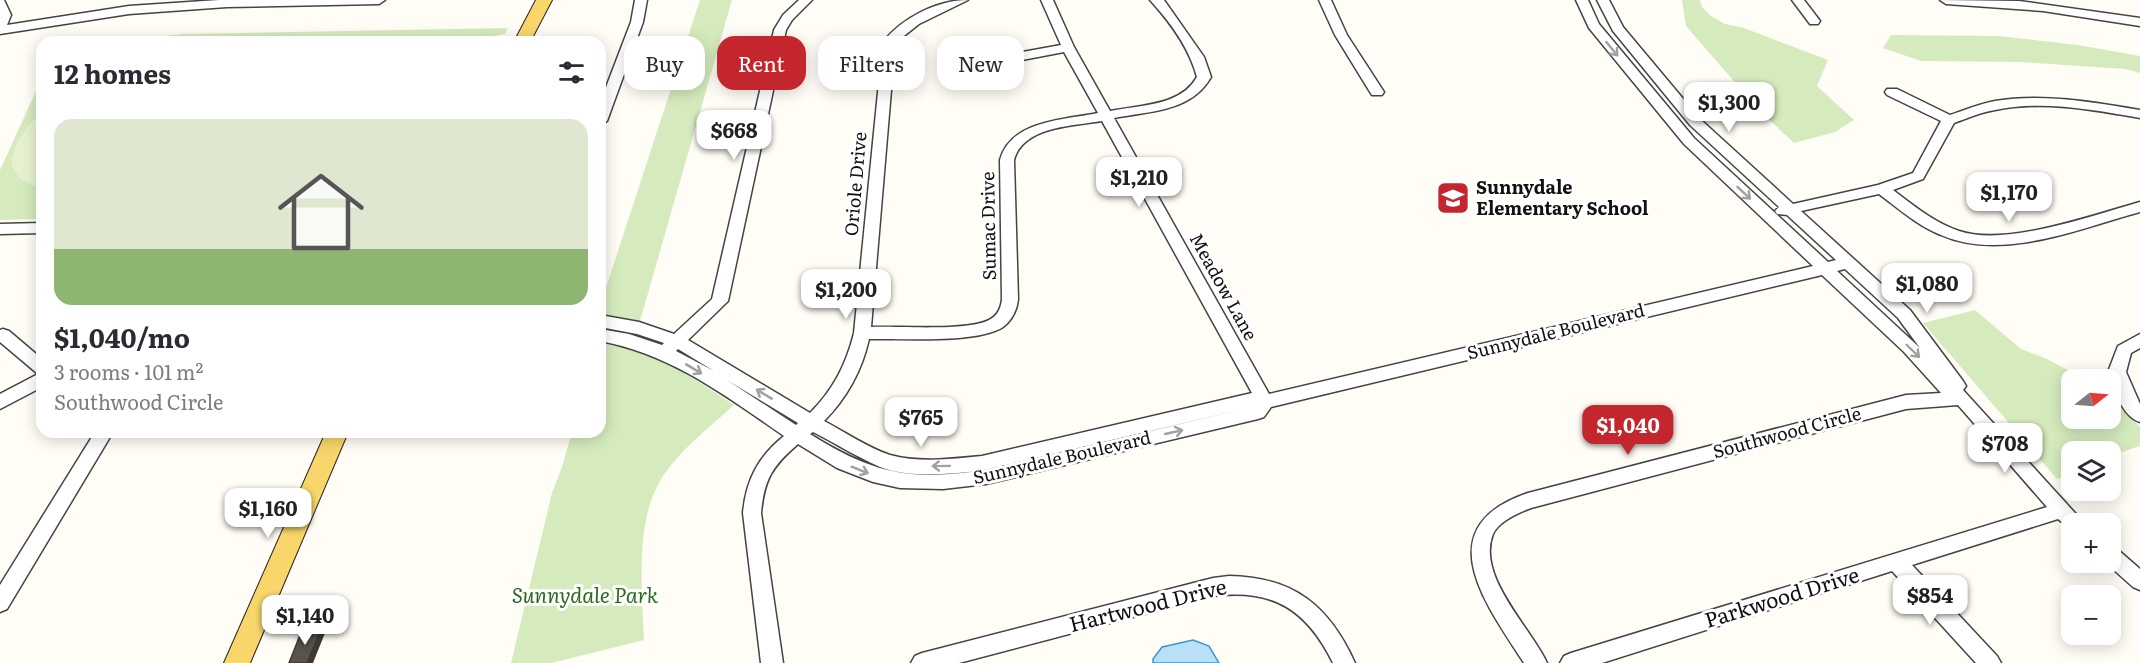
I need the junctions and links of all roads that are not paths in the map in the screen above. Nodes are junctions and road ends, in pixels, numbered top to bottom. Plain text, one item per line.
1 (345, 0) edge
2 (379, 0) edge
3 (544, 0) edge
4 (640, 0) edge
5 (806, 0) edge
6 (962, 0) edge
7 (1047, 0) edge
8 (1156, 0) edge
9 (1325, 0) edge
10 (1582, 0) edge
11 (1603, 0) edge
12 (1798, 0) edge
13 (1946, 0) edge
14 (228, 2) edge
15 (0, 3) edge
16 (128, 5) edge
17 (1814, 21) dead end
18 (2140, 22) edge
19 (0, 29) edge
20 (525, 36) edge
21 (1068, 47) junction
22 (1024, 56) edge
23 (1377, 92) dead end
24 (1892, 92) dead end
25 (606, 105) edge
26 (2140, 114) edge
27 (1107, 116) junction
28 (1948, 120) junction
29 (1882, 189) junction
30 (2140, 207) edge
31 (1789, 209) junction
32 (1766, 214) junction
33 (36, 228) edge
34 (0, 229) edge
35 (1848, 263) junction
36 (1824, 268) junction
37 (606, 322) edge
38 (861, 333) junction
39 (3, 335) dead end
40 (606, 336) edge
41 (2140, 340) edge
42 (670, 347) junction
43 (36, 364) edge
44 (36, 382) edge
45 (1962, 398) junction
46 (0, 402) edge
47 (1264, 402) junction
48 (2140, 415) edge
49 (810, 422) junction
50 (795, 435) junction
51 (100, 438) edge
52 (334, 438) edge
53 (2061, 510) junction
54 (2064, 513) edge
55 (1897, 563) junction
56 (2121, 565) edge
57 (2140, 581) edge
58 (0, 603) edge
59 (237, 663) edge
60 (772, 663) edge
61 (922, 663) edge
62 (1344, 663) edge
63 (1536, 663) edge
64 (1571, 663) edge
65 (1990, 663) edge

1 - 2 street
1 - 14 street
3 - 20 main road
4 - 25 street
5 - 42 street
6 - 38 street, Oriole Drive
7 - 21 street, Meadow Lane
8 - 27 street, Sumac Drive
9 - 23 street
10 -> 32 street
11 - 31 street
12 - 17 street
13 - 18 street
14 - 16 street
15 - 19 street
16 - 19 street
21 - 22 street
21 - 27 street, Meadow Lane
24 - 28 street
26 - 28 street
27 - 38 street, Sumac Drive
27 - 47 street, Meadow Lane
28 - 29 street
29 - 30 street
29 - 31 street
31 - 32 street
31 - 35 street
32 - 36 street
33 - 34 street
35 - 36 street, Sunnydale Boulevard
35 - 45 street
36 -> 45 street
36 - 47 street, Sunnydale Boulevard
37 - 42 street, Sunnydale Boulevard
38 - 49 street, Oriole Drive
39 - 43 street
40 - 42 street, Sunnydale Boulevard
41 - 48 street
49 -> 42 street, Sunnydale Boulevard
42 -> 50 street, Sunnydale Boulevard
44 - 46 street
45 - 53 street
45 - 63 street, Southwood Circle
47 -> 49 street, Sunnydale Boulevard
50 -> 47 street, Sunnydale Boulevard
49 - 50 street, Oriole Drive
50 - 60 street, Oriole Drive
51 - 58 street
52 - 59 main road
53 - 54 street
53 - 55 street, Parkwood Drive
55 - 64 street, Parkwood Drive
55 - 65 street
56 - 57 street
61 - 62 street, Hartwood Drive

